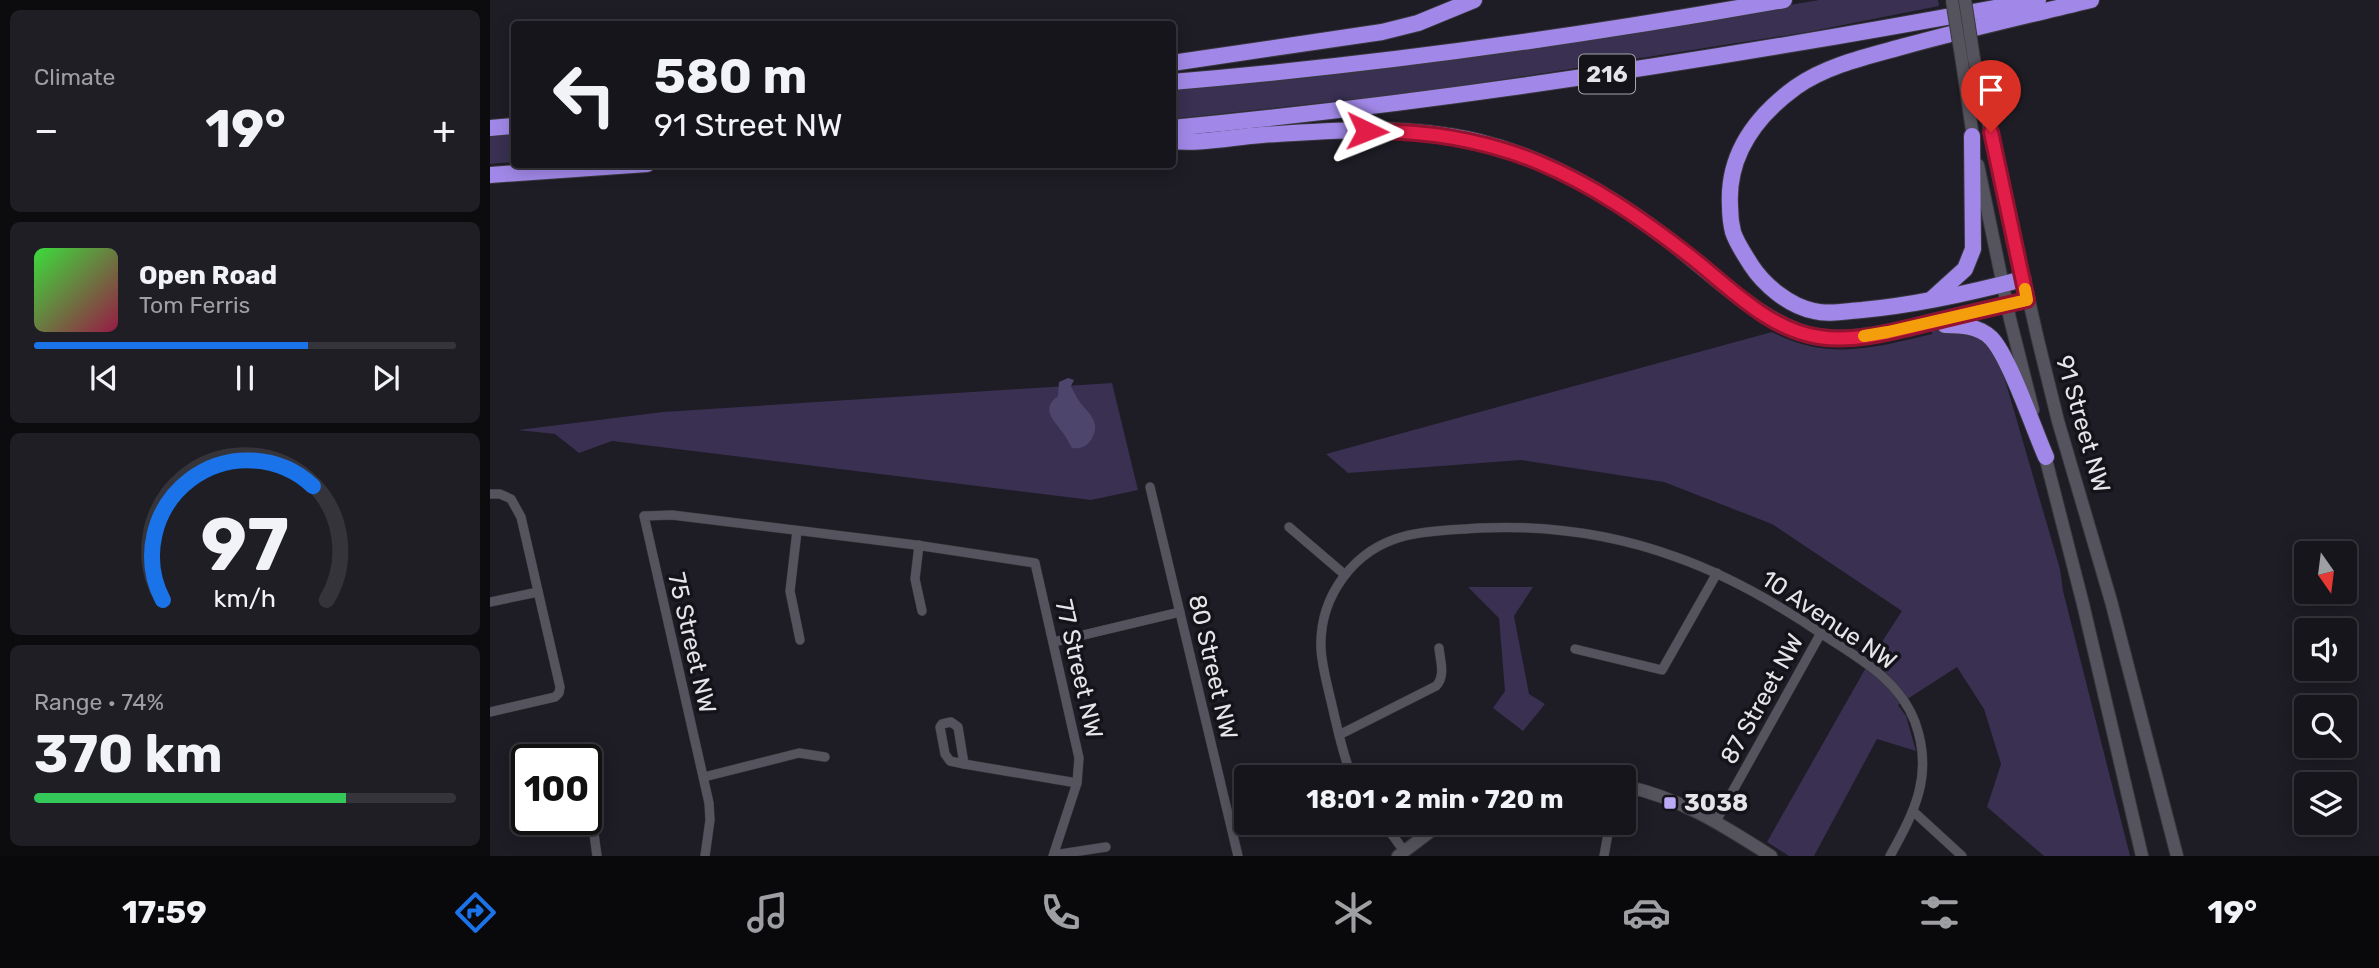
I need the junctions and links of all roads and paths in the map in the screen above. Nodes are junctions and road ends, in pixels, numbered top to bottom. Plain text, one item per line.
1 (1474, 0) edge
2 (1784, 0) edge
3 (1952, 0) edge
4 (1965, 0) edge
5 (2038, 0) edge
6 (2091, 0) edge
7 (1968, 60) junction
8 (1176, 61) edge
9 (1176, 82) edge
10 (511, 126) edge
11 (490, 128) edge
12 (1176, 128) edge
13 (1972, 136) junction
14 (1176, 141) edge
15 (590, 168) edge
16 (490, 175) edge
17 (2023, 279) junction
18 (2002, 285) junction
19 (1931, 300) junction
20 (2027, 300) junction
21 (2006, 304) junction
22 (1908, 328) junction
23 (2046, 457) junction
24 (1150, 487) dead end
25 (490, 494) edge
26 (1289, 527) dead end
27 (797, 531) junction
28 (919, 545) junction
29 (1717, 573) junction
30 (1344, 574) junction
31 (538, 592) junction
32 (490, 602) edge
33 (922, 611) dead end
34 (1180, 612) junction
35 (1821, 633) junction
36 (800, 640) dead end
37 (1054, 642) junction
38 (1439, 648) dead end
39 (1575, 649) dead end
40 (490, 712) edge
41 (1339, 735) junction
42 (825, 757) dead end
43 (964, 764) dead end
44 (1348, 765) edge
45 (704, 777) junction
46 (1077, 783) junction
47 (1636, 789) edge
48 (1914, 812) junction
49 (1716, 821) junction
50 (594, 835) edge
51 (1391, 835) edge
52 (1425, 835) edge
53 (1608, 835) edge
54 (1106, 847) dead end
55 (1401, 853) edge
56 (1054, 855) edge
57 (597, 856) edge
58 (705, 856) edge
59 (1238, 856) edge
60 (1604, 856) edge
61 (1772, 856) edge
62 (1890, 856) edge
63 (1962, 856) edge
64 (2141, 856) edge
65 (2176, 856) edge

1 - 8 highway
2 - 9 highway, 216
3 - 7 main road, 91 Street NW, bridge
4 - 7 main road, 91 Street NW, bridge
5 - 12 highway, 216
6 - 19 highway
7 - 13 main road, 91 Street NW
7 - 17 main road, 91 Street NW
10 - 11 highway
13 - 18 main road, 91 Street NW
13 - 19 highway
14 - 22 highway
15 - 16 highway
17 - 18 highway
17 - 20 main road, 91 Street NW
18 - 19 highway
18 - 21 main road, 91 Street NW
20 - 21 highway
20 - 65 main road, 91 Street NW
21 - 22 highway
21 - 23 main road, 91 Street NW
22 - 23 highway
23 - 64 main road, 91 Street NW
24 - 34 street, 80 Street NW
25 - 31 street
26 - 30 street
27 - 28 street
27 - 36 street
27 - 45 street, 75 Street NW
28 - 33 street
28 - 37 street, 77 Street NW
29 - 30 street, 10 Avenue NW
29 - 35 street, 10 Avenue NW
29 - 39 street
30 - 41 street
31 - 32 street
31 - 40 street
34 - 37 street
34 - 59 street, 80 Street NW
35 - 48 street, 10 Avenue NW
35 - 49 street, 87 Street NW
37 - 46 street, 77 Street NW
38 - 41 street
41 - 44 street
42 - 45 street
43 - 46 street
45 - 58 street, 75 Street NW
46 - 56 street, 77 Street NW
47 - 49 main road
48 - 62 street, 10 Avenue NW
48 - 63 street
49 - 61 main road
50 - 57 street
51 - 55 street
52 - 55 main road
53 - 60 street
54 - 56 street, 77 Street NW

